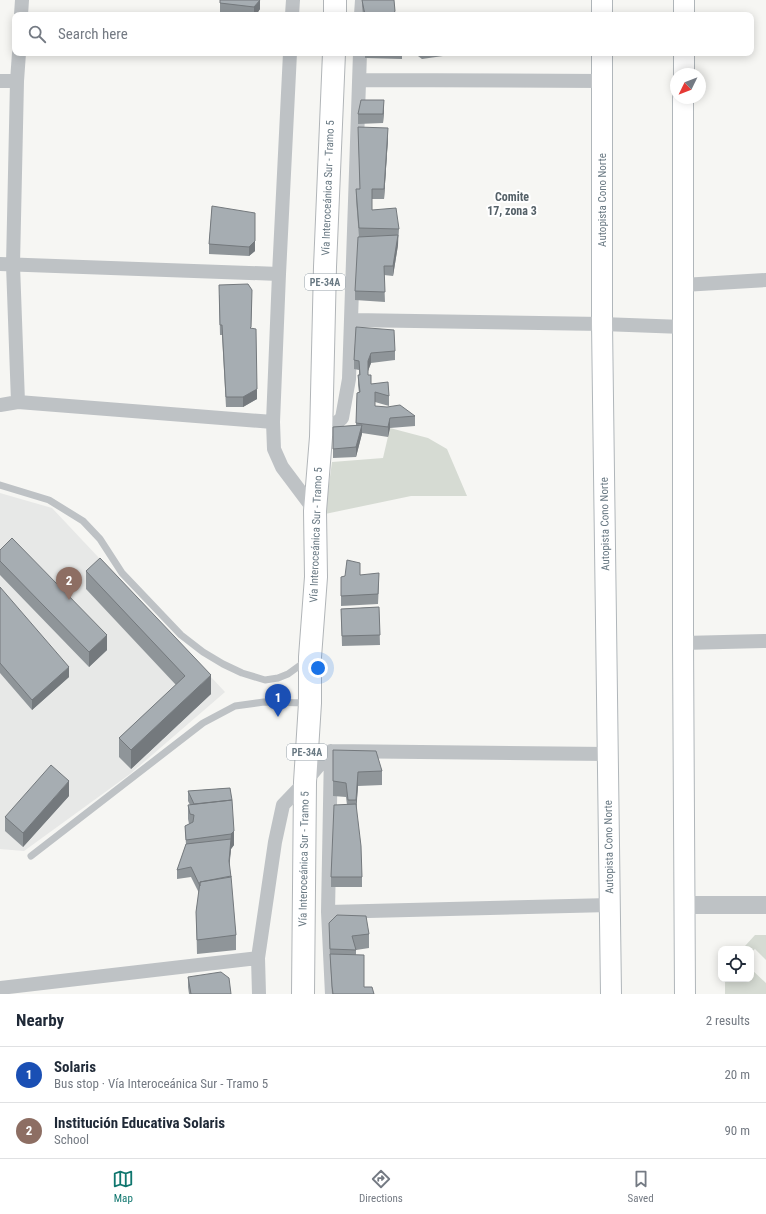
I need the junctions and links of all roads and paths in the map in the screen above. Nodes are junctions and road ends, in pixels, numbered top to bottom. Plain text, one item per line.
1 (22, 0) edge
2 (293, 0) edge
3 (335, 0) edge
4 (362, 0) edge
5 (602, 0) edge
6 (684, 0) edge
7 (21, 12) edge
8 (292, 12) edge
9 (335, 12) edge
10 (361, 12) edge
11 (602, 12) edge
12 (684, 12) edge
13 (19, 56) edge
14 (290, 56) edge
15 (334, 56) edge
16 (360, 56) edge
17 (602, 56) edge
18 (684, 56) edge
19 (684, 68) edge
20 (359, 80) junction
21 (0, 81) edge
22 (602, 81) junction
23 (17, 82) junction
24 (683, 104) edge
25 (6, 264) edge
26 (279, 274) junction
27 (766, 280) edge
28 (683, 285) junction
29 (352, 320) junction
30 (602, 324) junction
31 (683, 327) junction
32 (18, 402) junction
33 (0, 404) edge
34 (274, 422) junction
35 (321, 437) junction
36 (0, 485) edge
37 (315, 511) junction
38 (766, 642) edge
39 (683, 643) junction
40 (310, 657) junction
41 (310, 703) junction
42 (332, 751) junction
43 (608, 754) junction
44 (305, 782) junction
45 (31, 856) dead end
46 (610, 905) junction
47 (685, 905) junction
48 (766, 905) edge
49 (328, 912) junction
50 (258, 958) junction
51 (9, 990) edge
52 (259, 994) edge
53 (303, 994) edge
54 (332, 994) edge
55 (611, 994) edge
56 (685, 994) edge

1 - 7 street
2 - 8 street
3 - 9 highway
4 - 10 street
5 - 11 main road
6 - 12 main road
13 - 23 street
14 - 26 street
15 - 35 highway, Vía Interoceánica Sur - Tramo 5 / PE-34A
16 - 20 street
17 - 22 main road, Autopista Cono Norte
18 - 19 main road
20 - 22 street
20 - 29 street
21 - 23 street
22 - 30 main road, Autopista Cono Norte
23 - 25 street
24 - 28 main road
25 - 26 street
25 - 32 street
26 - 34 street
27 - 28 street
28 - 31 main road
29 - 30 street
29 - 35 street
30 - 31 street
30 - 43 main road, Autopista Cono Norte
31 - 39 main road
32 - 33 street
32 - 34 street
34 - 37 street
35 - 37 highway, Vía Interoceánica Sur - Tramo 5 / PE-34A
36 - 40 lane
37 - 40 highway, Vía Interoceánica Sur - Tramo 5 / PE-34A
38 - 39 street
39 - 47 main road
40 - 41 highway, Vía Interoceánica Sur - Tramo 5 / PE-34A
41 - 44 highway, Vía Interoceánica Sur - Tramo 5 / PE-34A
41 - 45 lane
42 - 43 street
42 - 44 street
42 - 49 street
43 - 46 main road, Autopista Cono Norte
44 - 50 street
44 - 53 highway, Vía Interoceánica Sur - Tramo 5 / PE-34A
46 - 49 street
46 - 55 main road, Autopista Cono Norte
47 - 48 street
47 - 56 main road
49 - 54 street
50 - 51 street
50 - 52 street

